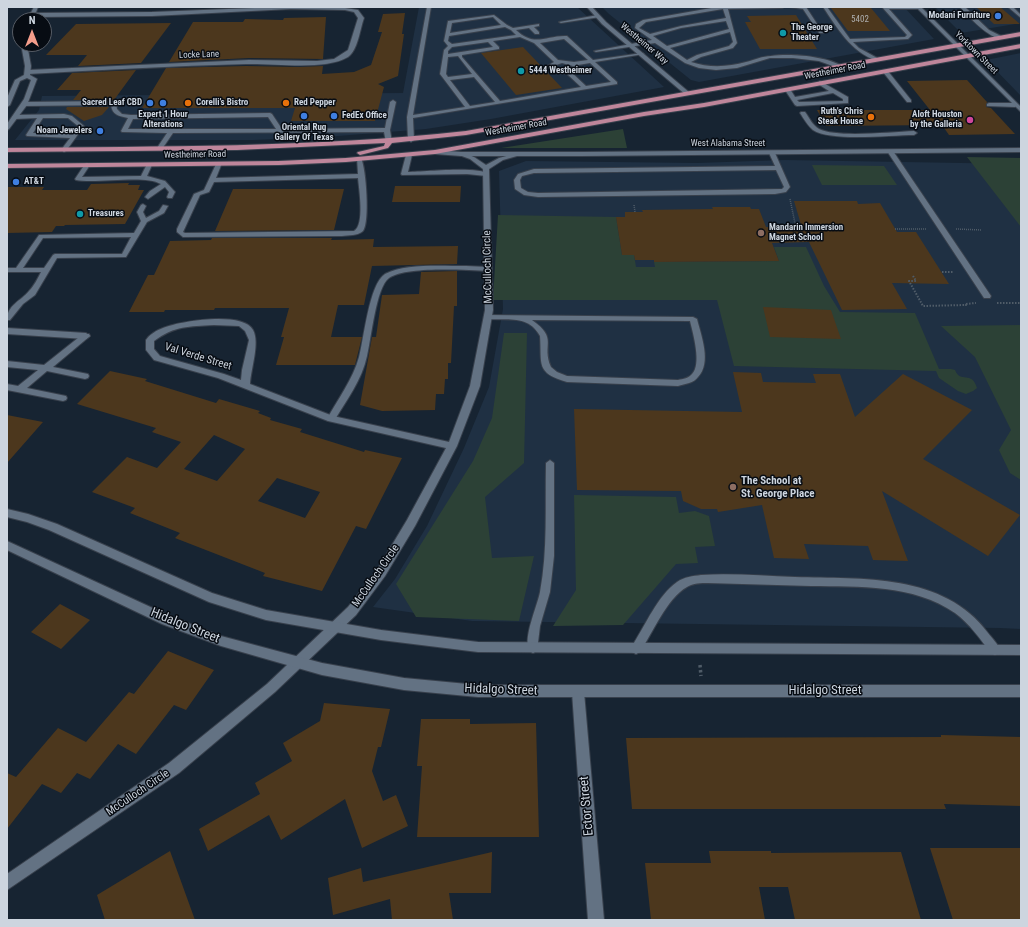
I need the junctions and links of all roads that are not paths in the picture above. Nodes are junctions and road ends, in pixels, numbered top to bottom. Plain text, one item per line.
1 (429, 7) edge
2 (589, 7) edge
3 (782, 7) edge
4 (792, 7) edge
5 (825, 7) edge
6 (884, 7) edge
7 (919, 7) edge
8 (962, 7) edge
9 (1010, 7) edge
10 (725, 8) edge
11 (52, 16) edge
12 (598, 16) junction
13 (1021, 17) edge
14 (728, 18) junction
15 (561, 22) dead end
16 (538, 25) dead end
17 (505, 26) junction
18 (530, 26) junction
19 (513, 29) junction
20 (732, 30) junction
21 (821, 32) dead end
22 (537, 33) dead end
23 (447, 34) junction
24 (1021, 34) edge
25 (520, 36) junction
26 (649, 36) junction
27 (1001, 38) junction
28 (490, 41) junction
29 (656, 41) junction
30 (849, 41) junction
31 (536, 42) junction
32 (631, 45) junction
33 (451, 46) junction
34 (957, 46) junction
35 (1021, 46) edge
36 (666, 48) junction
37 (596, 51) dead end
38 (25, 52) edge
39 (460, 54) junction
40 (642, 54) junction
41 (445, 56) junction
42 (966, 56) junction
43 (877, 60) junction
44 (557, 62) junction
45 (592, 62) junction
46 (687, 62) junction
47 (574, 64) junction
48 (840, 67) junction
49 (885, 71) junction
50 (568, 72) junction
51 (813, 72) junction
52 (27, 74) junction
53 (474, 74) junction
54 (447, 79) junction
55 (820, 83) junction
56 (585, 88) junction
57 (788, 90) junction
58 (835, 91) junction
59 (688, 94) junction
60 (909, 101) dead end
61 (393, 102) dead end
62 (499, 103) junction
63 (24, 104) junction
64 (7, 105) edge
65 (989, 105) dead end
66 (1015, 105) junction
67 (799, 106) junction
68 (469, 108) junction
69 (1021, 110) edge
70 (644, 114) junction
71 (41, 117) junction
72 (131, 117) junction
73 (410, 117) junction
74 (15, 118) junction
75 (7, 128) edge
76 (280, 130) junction
77 (387, 130) junction
78 (171, 131) junction
79 (914, 133) dead end
80 (74, 136) junction
81 (411, 140) junction
82 (389, 142) junction
83 (160, 148) junction
84 (7, 150) edge
85 (64, 150) junction
86 (1021, 150) edge
87 (890, 151) junction
88 (435, 152) junction
89 (772, 153) junction
90 (461, 154) junction
91 (521, 154) junction
92 (409, 155) junction
93 (359, 159) junction
94 (316, 161) junction
95 (219, 163) junction
96 (149, 164) junction
97 (87, 165) junction
98 (7, 166) edge
99 (779, 168) junction
100 (486, 171) junction
101 (360, 176) junction
102 (143, 178) junction
103 (212, 180) junction
104 (166, 184) junction
105 (148, 197) dead end
106 (170, 197) dead end
107 (143, 206) dead end
108 (165, 206) dead end
109 (144, 221) junction
110 (136, 235) junction
111 (488, 269) junction
112 (7, 270) edge
113 (18, 270) junction
114 (46, 270) junction
115 (987, 296) dead end
116 (488, 317) junction
117 (7, 318) edge
118 (524, 318) junction
119 (7, 331) edge
120 (86, 336) joint
121 (7, 364) edge
122 (45, 368) junction
123 (85, 376) dead end
124 (245, 385) junction
125 (7, 387) edge
126 (20, 389) junction
127 (63, 398) dead end
128 (331, 419) junction
129 (452, 446) junction
130 (550, 463) dead end
131 (7, 512) edge
132 (7, 545) edge
133 (336, 626) junction
134 (533, 648) junction
135 (636, 649) junction
136 (994, 650) junction
137 (1021, 650) edge
138 (298, 662) junction
139 (1021, 691) edge
140 (578, 692) junction
141 (7, 883) edge
142 (596, 920) edge

1 - 73 lane
2 - 12 street, Westheimer Way
3 - 10 lane
4 - 21 lane
5 - 30 lane
6 - 7 lane
6 - 30 lane
7 - 34 street, Yorktown Street
8 - 27 lane
9 - 13 lane
10 - 14 lane
10 - 26 lane
11 - 52 street, Locke Lane
12 - 15 lane
12 - 32 street, Westheimer Way
14 - 20 lane
14 - 26 lane
16 - 18 lane
17 - 19 lane
17 - 23 lane
17 - 23 lane
18 - 19 lane
18 - 22 lane
19 - 25 lane
20 - 36 lane
20 - 46 lane
23 - 33 lane
24 - 27 main road, Westheimer Road
25 - 28 lane
25 - 31 lane
26 - 29 lane
27 - 34 main road, Westheimer Road
28 - 33 lane
28 - 39 lane
29 - 32 lane
29 - 36 lane
30 - 43 lane
31 - 44 lane
31 - 45 lane
32 - 37 lane
32 - 40 street, Westheimer Way
33 - 41 lane
34 - 42 street, Yorktown Street
34 - 43 main road, Westheimer Road
35 - 42 main road, Westheimer Road
36 - 46 lane
38 - 52 street
39 - 41 lane
39 - 53 lane
40 - 45 lane
40 - 59 street, Westheimer Way
41 - 54 lane
42 - 49 main road, Westheimer Road
42 - 66 street, Yorktown Street
43 - 48 main road, Westheimer Road
44 - 47 lane
44 - 50 lane
45 - 47 lane
45 - 56 lane
46 - 48 lane
47 - 50 lane
48 - 51 main road, Westheimer Road
49 - 55 main road, Westheimer Road
49 - 60 lane
50 - 56 lane
51 - 57 main road
51 - 59 main road, Westheimer Road
52 - 63 street
52 - 64 street
53 - 54 lane
53 - 62 lane
54 - 68 lane
55 - 57 main road, Westheimer Road
55 - 58 lane
56 - 62 lane
57 - 67 lane
57 - 70 main road, Westheimer Road
58 - 67 lane
58 - 67 lane
59 - 70 main road
59 - 81 main road, Westheimer Road
61 - 77 lane
62 - 68 lane
63 - 64 street
63 - 72 lane
63 - 74 street
65 - 66 lane
66 - 69 street, Yorktown Street
67 - 79 lane
68 - 73 lane
70 - 88 main road, Westheimer Road
71 - 74 lane
71 - 80 lane
71 - 80 lane
72 - 76 lane
72 - 78 lane
73 - 81 lane
74 - 75 street
76 - 77 lane
76 - 78 lane
77 - 82 lane
78 - 83 lane
80 - 85 lane
81 - 82 main road, Westheimer Road
82 - 83 main road, Westheimer Road
82 - 94 main road
83 - 85 main road, Westheimer Road
84 - 85 main road, Westheimer Road
86 - 87 street, West Alabama Street
87 - 89 street, West Alabama Street
87 - 115 lane
88 - 90 street, West Alabama Street
88 - 92 main road, Westheimer Road
89 - 91 street, West Alabama Street
89 - 99 lane
90 - 91 street, West Alabama Street
90 - 100 street
91 - 100 street
92 - 93 main road, Westheimer Road
92 - 100 lane
93 - 94 main road, Westheimer Road
93 - 101 lane
94 - 95 main road, Westheimer Road
95 - 96 main road, Westheimer Road
95 - 103 lane
96 - 97 main road, Westheimer Road
96 - 102 lane
97 - 98 main road, Westheimer Road
97 - 102 lane
99 - 99 lane
100 - 111 street, McCulloch Circle
101 - 103 lane
101 - 103 lane
102 - 104 lane
104 - 105 lane
104 - 106 lane
107 - 109 lane
108 - 109 lane
109 - 110 lane
110 - 113 lane
110 - 114 lane
111 - 116 street, McCulloch Circle
111 - 128 lane
112 - 113 lane
113 - 114 lane
114 - 117 lane
116 - 118 lane
116 - 129 street, McCulloch Circle
118 - 118 lane
119 - 120 street
120 - 122 lane
121 - 122 lane
122 - 123 lane
122 - 126 lane
124 - 124 street, Val Verde Street
124 - 128 street, Val Verde Street
125 - 126 lane
126 - 127 lane
128 - 129 street, Val Verde Street
129 - 133 street, McCulloch Circle
130 - 134 lane
131 - 133 street
132 - 138 street, Hidalgo Street
133 - 134 street
133 - 138 street, McCulloch Circle
134 - 135 street
135 - 136 street
135 - 136 lane
136 - 137 street
138 - 140 street, Hidalgo Street
138 - 141 street, McCulloch Circle
139 - 140 street, Hidalgo Street
140 - 142 street, Ector Street

